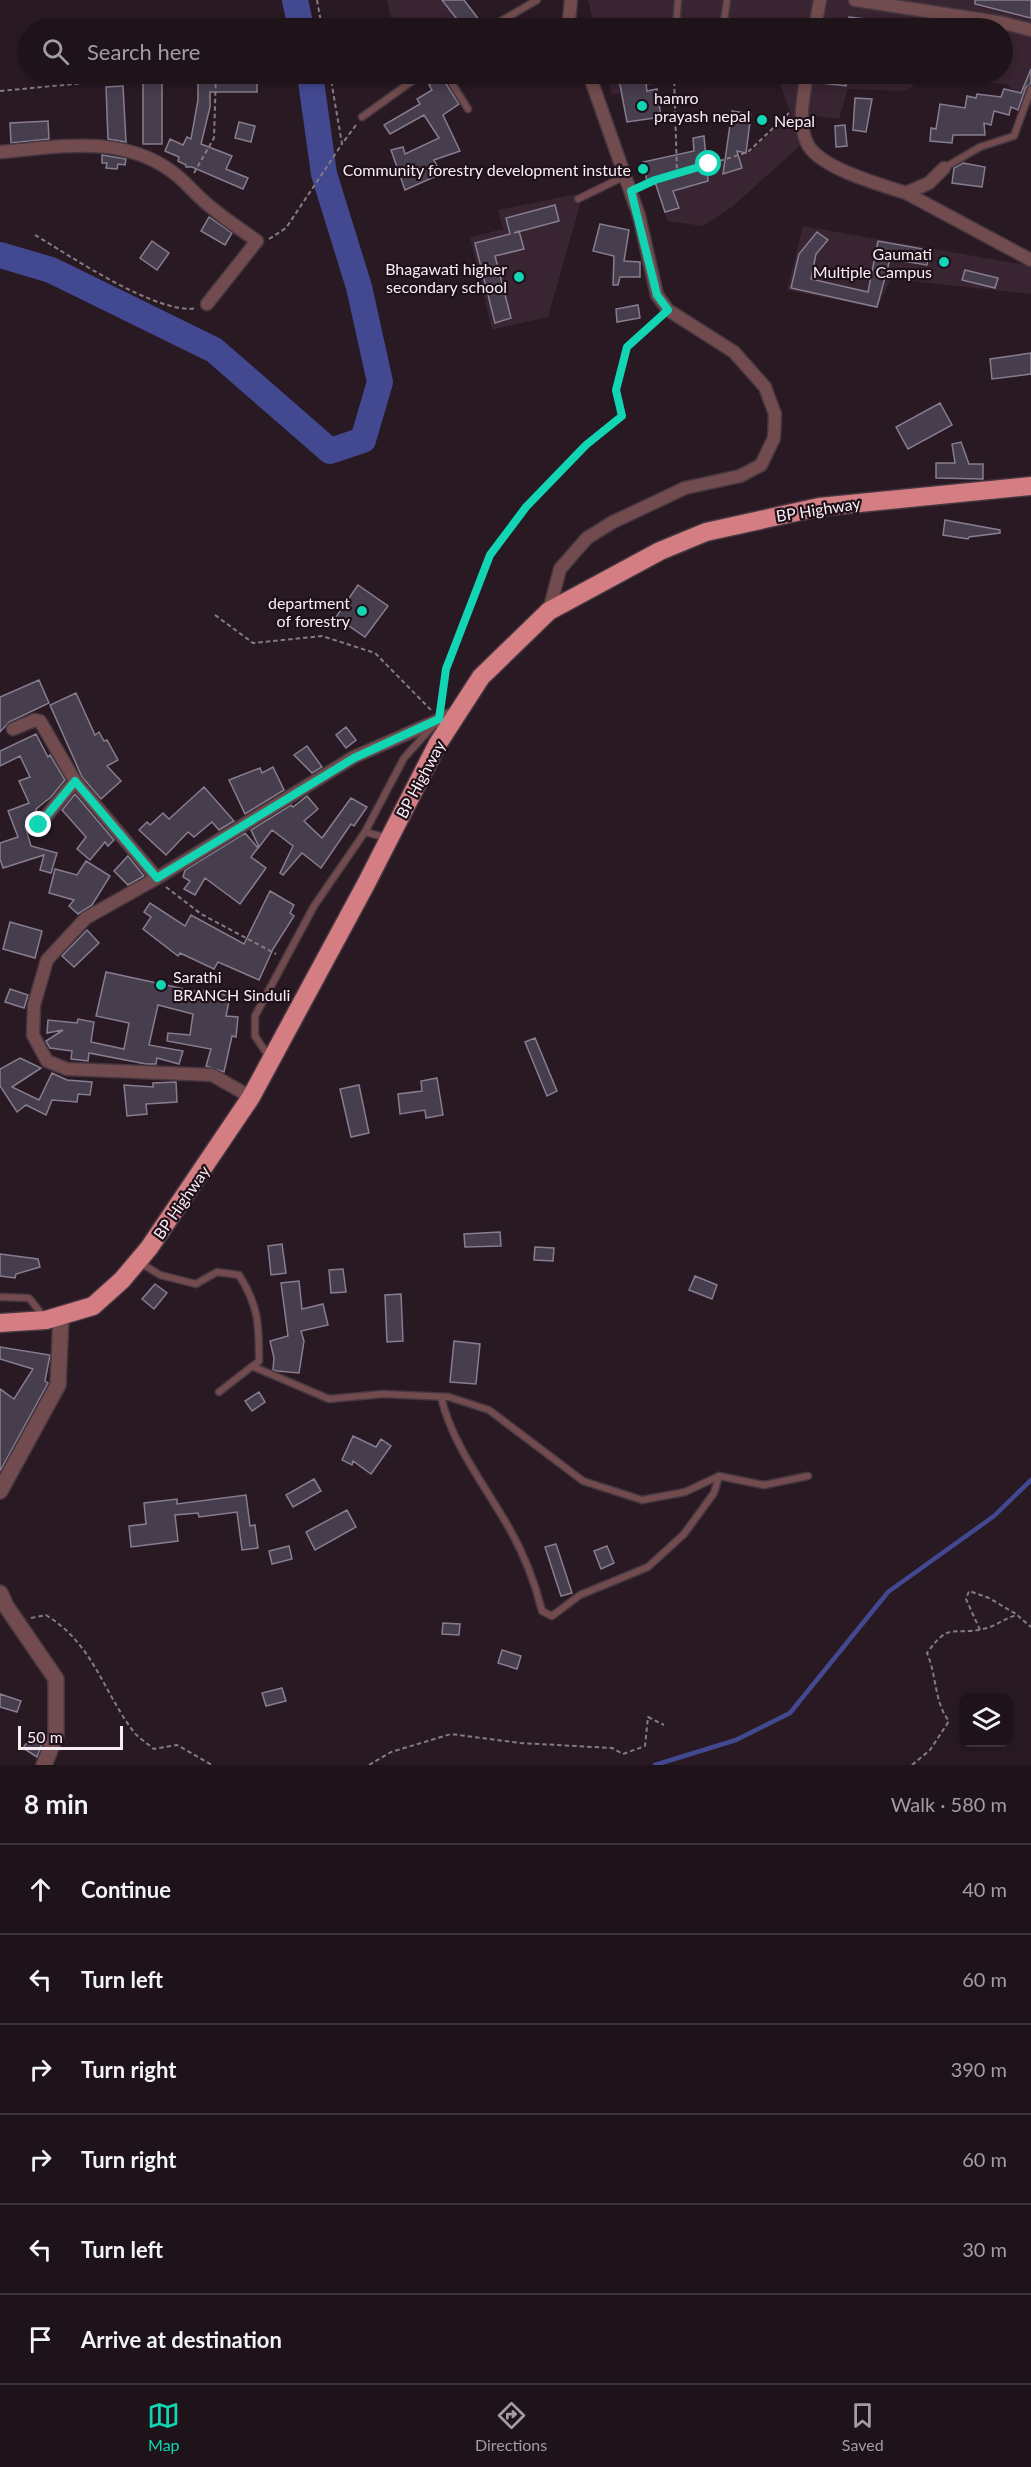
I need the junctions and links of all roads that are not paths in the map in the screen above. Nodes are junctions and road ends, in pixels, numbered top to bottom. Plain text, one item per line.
1 (537, 0) edge
2 (571, 0) edge
3 (678, 0) edge
4 (727, 0) edge
5 (820, 0) edge
6 (855, 0) edge
7 (506, 18) edge
8 (569, 18) edge
9 (677, 18) edge
10 (724, 18) edge
11 (817, 18) edge
12 (972, 18) edge
13 (1013, 24) edge
14 (1030, 27) edge
15 (408, 84) edge
16 (452, 84) edge
17 (593, 84) edge
18 (806, 84) edge
19 (1031, 89) edge
20 (468, 109) dead end
21 (362, 117) road end
22 (0, 152) edge
23 (944, 168) joint
24 (625, 176) junction
25 (906, 193) junction
26 (578, 199) dead end
27 (1031, 260) edge
28 (207, 304) road end
29 (1031, 486) edge
30 (549, 611) junction
31 (458, 712) junction
32 (439, 719) junction
33 (13, 729) dead end
34 (75, 781) junction
35 (39, 825) dead end
36 (365, 832) junction
37 (389, 838) junction
38 (157, 878) junction
39 (271, 1060) junction
40 (251, 1097) junction
41 (138, 1261) junction
42 (0, 1297) edge
43 (54, 1318) junction
44 (0, 1323) edge
45 (254, 1367) junction
46 (219, 1392) dead end
47 (441, 1397) junction
48 (4, 1474) edge
49 (718, 1476) junction
50 (808, 1476) dead end
51 (0, 1491) edge
52 (0, 1593) edge
53 (44, 1765) edge

1 - 7 lane
2 - 8 street
3 - 9 lane
4 - 10 lane
5 - 11 street
6 - 12 street
13 - 14 street
15 - 21 lane
16 - 20 lane
17 - 24 street
18 - 25 street
19 - 23 lane
22 - 28 street
23 - 25 street
24 - 26 lane
24 - 30 street
25 - 27 street
29 - 30 highway, BP Highway
30 - 31 highway, BP Highway
31 - 32 street
31 - 37 highway, BP Highway
32 - 36 lane
32 - 38 street
33 - 34 street
34 - 35 street
34 - 38 street
36 - 37 lane
36 - 39 lane
37 - 39 highway, BP Highway
38 - 40 street
39 - 40 highway, BP Highway
40 - 41 highway, BP Highway
41 - 43 highway, BP Highway
41 - 45 lane
42 - 43 lane
43 - 44 highway, BP Highway
43 - 48 street
45 - 46 lane
45 - 47 lane
47 - 49 lane
47 - 49 lane
48 - 51 street
49 - 50 lane
52 - 53 street

